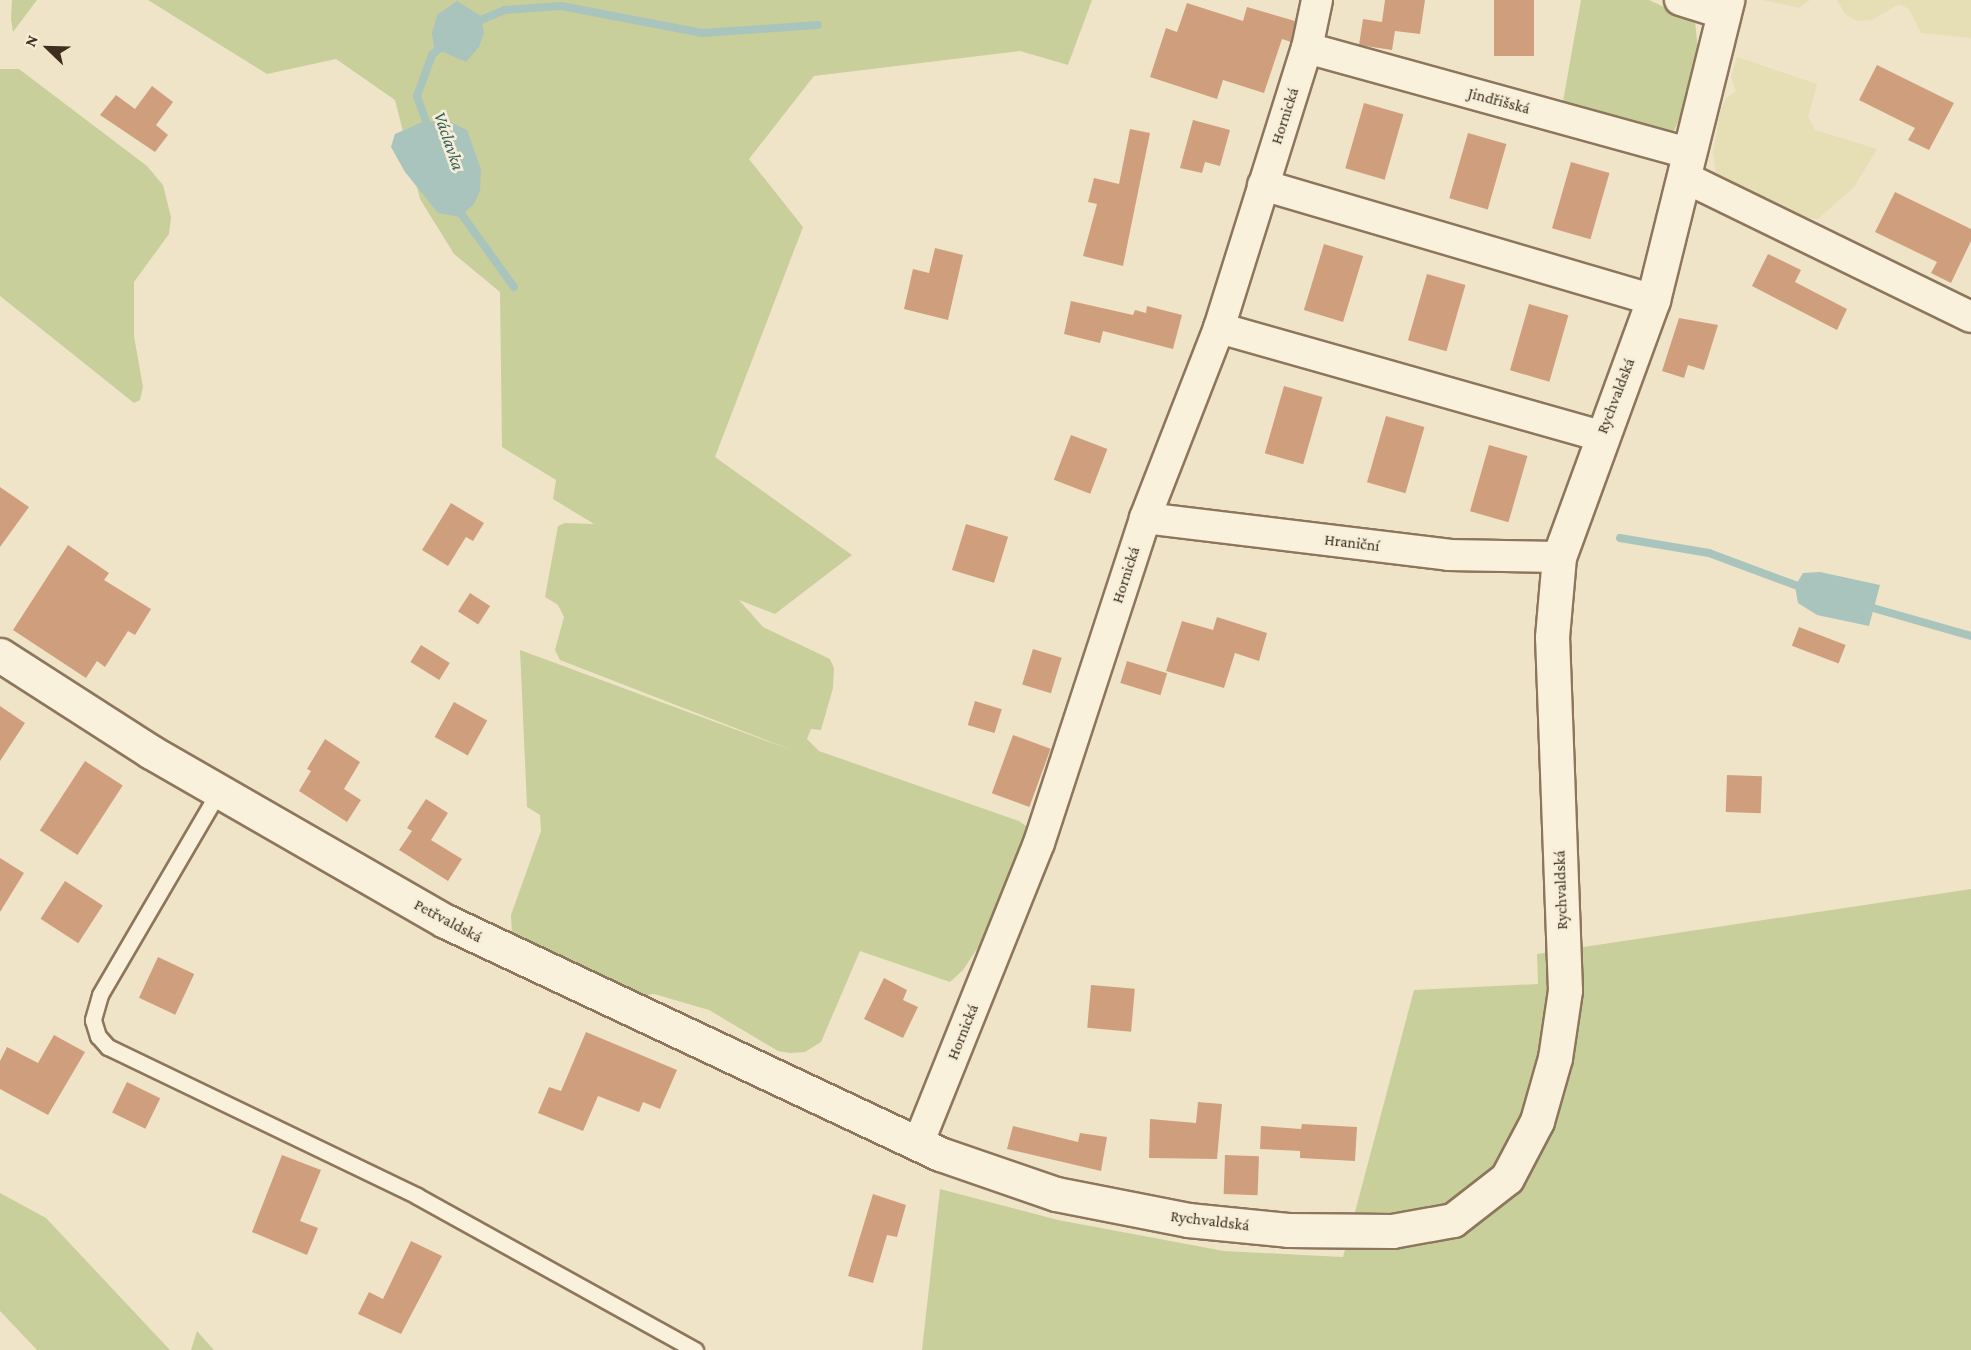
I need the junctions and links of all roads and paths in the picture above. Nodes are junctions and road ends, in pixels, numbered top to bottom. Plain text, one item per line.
1 (1317, 0) edge
2 (1680, 0) edge
3 (1726, 7) edge
4 (1307, 48) junction
5 (1688, 166) junction
6 (1263, 184) junction
7 (1653, 300) junction
8 (1971, 317) edge
9 (1219, 328) junction
10 (1601, 436) junction
11 (1145, 518) junction
12 (1559, 557) junction
13 (0, 655) edge
14 (219, 791) junction
15 (918, 1144) junction
16 (695, 1350) edge

1 - 4 street, Hornická
2 - 3 street
3 - 5 street, Rychvaldská
4 - 5 street, Jindřišská
4 - 6 street, Hornická
5 - 7 street, Rychvaldská
5 - 8 street, Jindřišská
6 - 7 street
6 - 9 street, Hornická
7 - 10 street, Rychvaldská
9 - 10 street
9 - 11 street, Hornická
10 - 12 street, Rychvaldská
11 - 12 street, Hraniční
11 - 15 street, Hornická
12 - 15 street, Rychvaldská
13 - 14 street, Petřvaldská
14 - 15 street, Petřvaldská
14 - 16 lane

